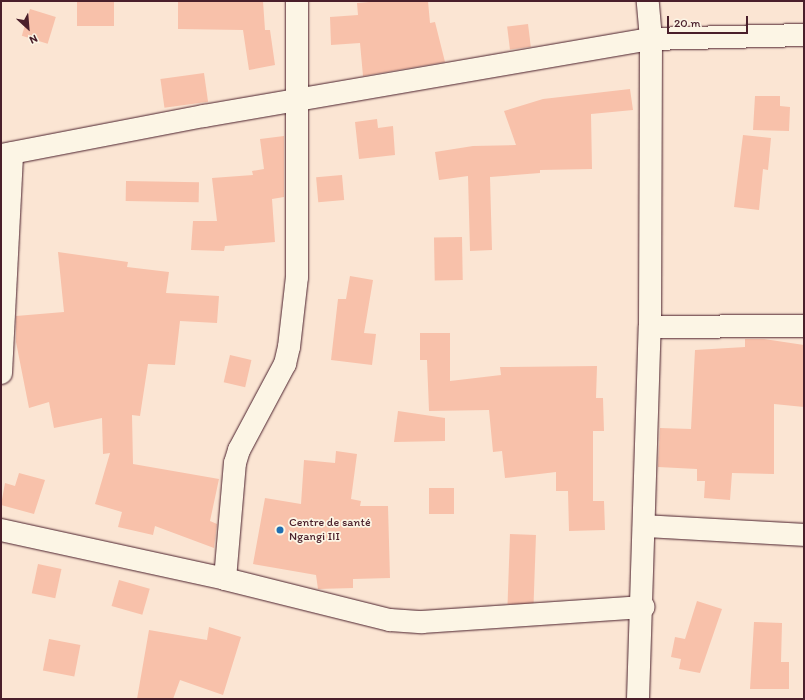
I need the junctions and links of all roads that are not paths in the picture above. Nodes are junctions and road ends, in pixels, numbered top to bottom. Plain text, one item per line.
1 (297, 1) edge
2 (648, 1) edge
3 (804, 35) edge
4 (651, 39) junction
5 (297, 100) junction
6 (7, 154) edge
7 (804, 326) edge
8 (650, 327) junction
9 (1, 373) edge
10 (644, 526) junction
11 (1, 530) edge
12 (804, 535) edge
13 (225, 579) junction
14 (643, 607) junction
15 (638, 699) edge

1 - 5 street
2 - 4 street
3 - 4 street
4 - 5 street
4 - 8 street
5 - 6 street
5 - 13 street
6 - 9 street
7 - 8 street
8 - 10 street
10 - 12 street
10 - 14 street
11 - 13 street
13 - 14 street
14 - 15 street

